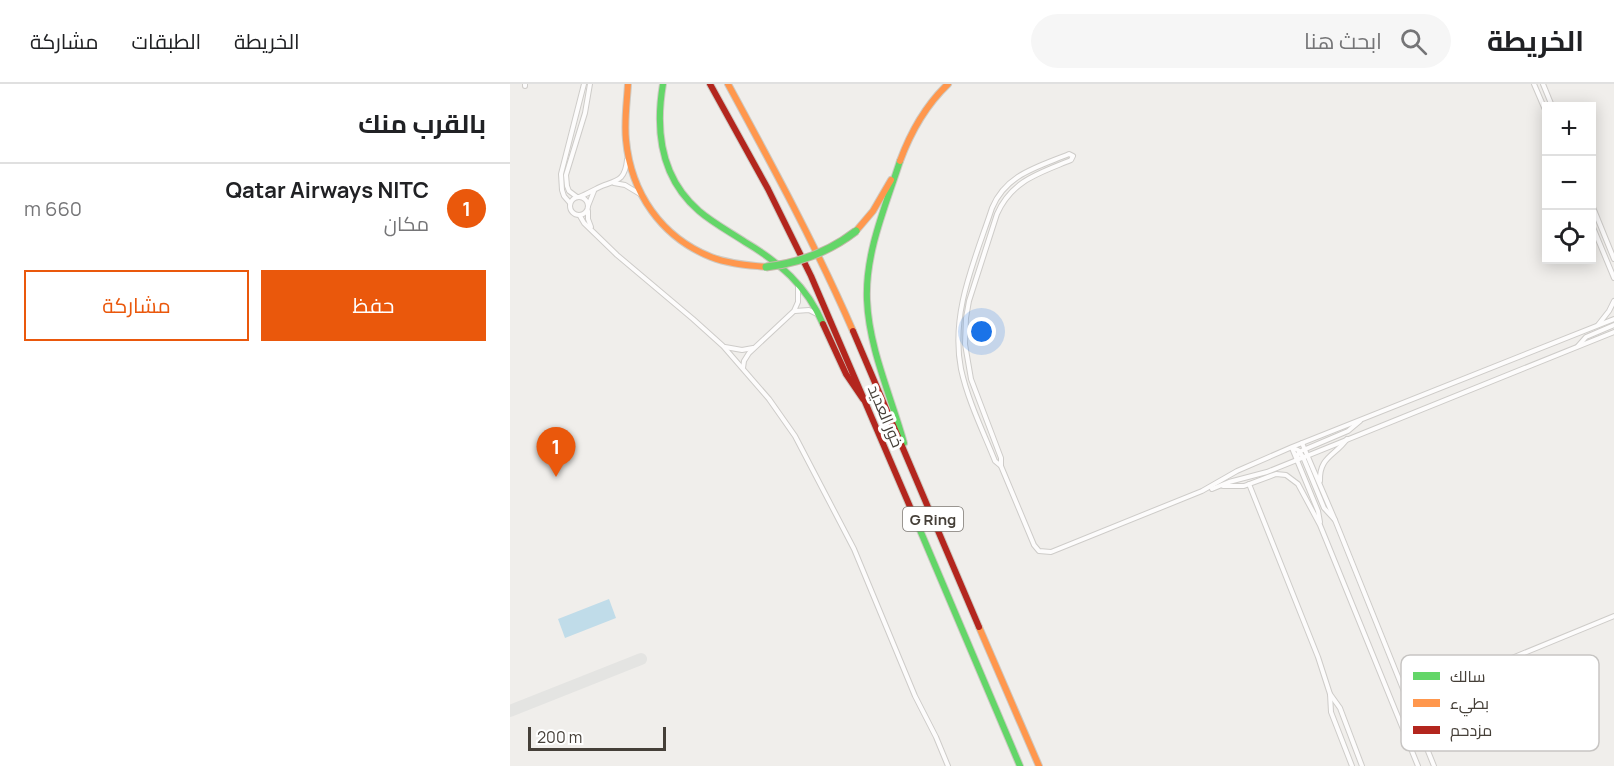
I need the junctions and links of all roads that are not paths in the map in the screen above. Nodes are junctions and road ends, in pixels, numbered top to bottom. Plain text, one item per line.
1 (584, 84) edge
2 (590, 84) edge
3 (628, 84) edge
4 (663, 84) edge
5 (710, 84) edge
6 (728, 84) edge
7 (948, 84) edge
8 (1534, 84) edge
9 (1543, 84) edge
10 (1550, 102) edge
11 (1542, 103) edge
12 (627, 150) junction
13 (900, 161) junction
14 (614, 183) junction
15 (595, 190) junction
16 (578, 197) junction
17 (644, 198) junction
18 (570, 203) junction
19 (588, 208) junction
20 (1594, 210) edge
21 (580, 216) junction
22 (592, 230) junction
23 (1596, 235) edge
24 (1614, 259) edge
25 (1614, 278) edge
26 (798, 282) junction
27 (1614, 301) edge
28 (794, 311) junction
29 (819, 315) junction
30 (1614, 319) edge
31 (1598, 325) junction
32 (1614, 326) edge
33 (1614, 332) edge
34 (723, 346) junction
35 (757, 346) junction
36 (1578, 347) junction
37 (743, 368) junction
38 (866, 401) junction
39 (1360, 420) junction
40 (1347, 439) junction
41 (1302, 443) junction
42 (1292, 447) junction
43 (1305, 449) junction
44 (1299, 452) junction
45 (1305, 456) junction
46 (1297, 459) junction
47 (909, 463) junction
48 (1001, 466) junction
49 (1249, 484) junction
50 (1321, 484) junction
51 (1219, 486) junction
52 (1202, 491) junction
53 (1335, 520) junction
54 (1320, 525) junction
55 (1614, 616) edge
56 (1519, 655) edge
57 (1401, 684) edge
58 (1330, 694) junction
59 (1401, 724) edge
60 (1412, 751) edge
61 (1428, 751) edge
62 (948, 766) edge
63 (1020, 766) edge
64 (1039, 766) edge
65 (1352, 766) edge
66 (1362, 766) edge
67 (1418, 766) edge
68 (1434, 766) edge

1 - 18 street
2 - 16 street
3 - 12 main road
4 - 26 main road
5 - 38 main road, خور العديد / G Ring
6 - 47 main road, خور العديد / G Ring
7 - 13 main road
8 - 11 street
9 - 10 street
12 - 14 street
12 - 17 main road
13 - 17 main road, bridge
13 - 47 main road
14 - 15 street
14 - 17 street
15 - 16 street
15 - 19 street
16 - 18 street
16 - 19 street
18 - 21 street
19 - 21 street
19 - 22 street
20 - 24 street
21 - 22 street
22 - 34 street
23 - 25 street
26 - 28 street
26 - 29 main road
27 - 31 street
28 - 29 street
28 - 35 street
29 - 38 main road
30 - 31 street
31 - 39 street
32 - 36 street
33 - 36 street
34 - 35 street
34 - 37 street
35 - 37 street
36 - 40 street
37 - 62 street
38 - 63 main road, خور العديد / G Ring
39 - 41 street
39 - 43 street
40 - 45 street
40 - 50 street
41 - 42 street
41 - 43 street
42 - 44 street
42 - 46 street
42 - 52 street
43 - 44 street
43 - 45 street
44 - 45 street
44 - 46 street
45 - 46 street
45 - 50 street
45 - 53 street
46 - 51 street
46 - 54 street
47 - 64 main road, خور العديد / G Ring
48 - 48 street
48 - 52 street
49 - 51 street
49 - 54 street
49 - 58 street
50 - 53 street
51 - 52 street
53 - 57 street
54 - 59 street
55 - 56 street
58 - 65 street
58 - 66 street
60 - 67 street
61 - 68 street

